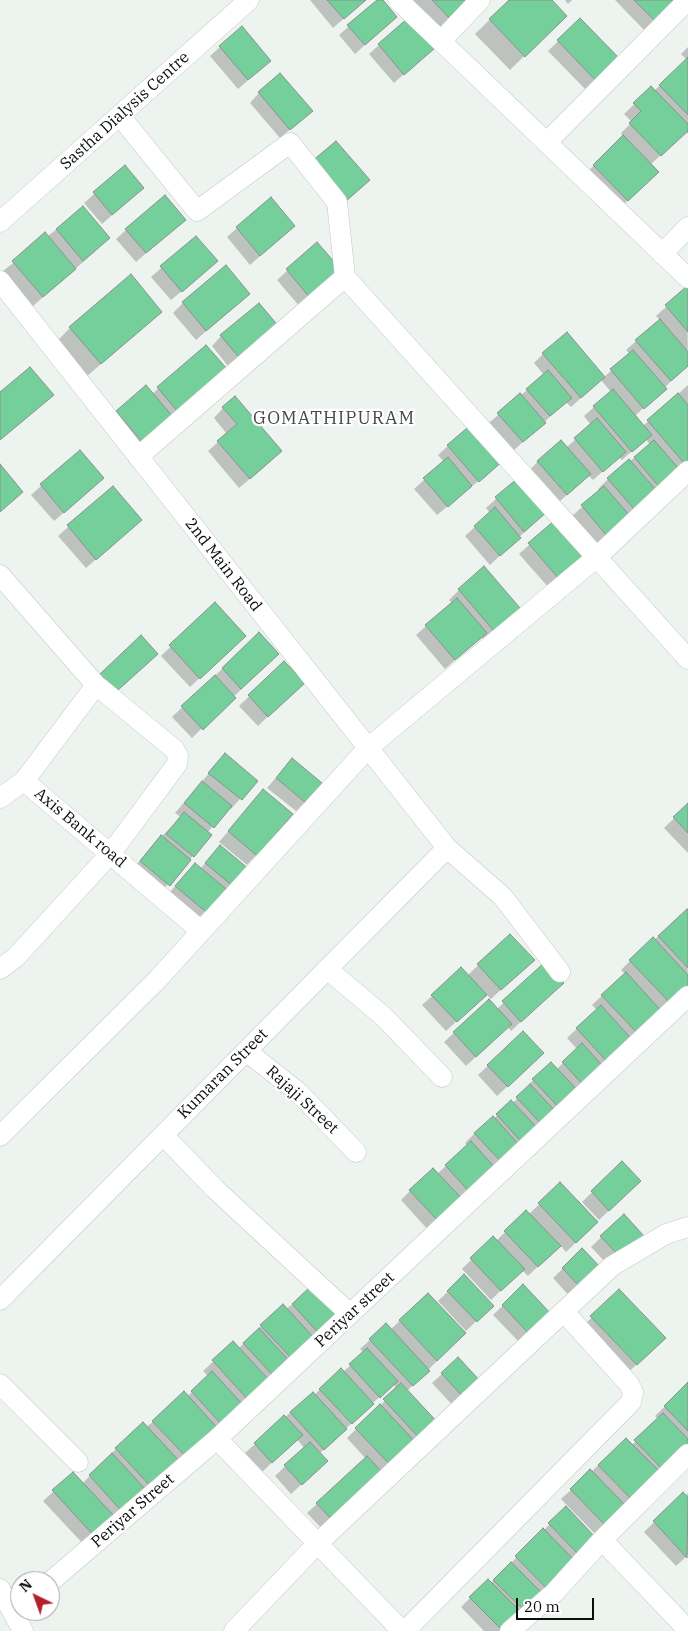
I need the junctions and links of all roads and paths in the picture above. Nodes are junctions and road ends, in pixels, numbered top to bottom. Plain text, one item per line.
1 (249, 0) edge
2 (398, 0) edge
3 (480, 0) edge
4 (688, 0) edge
5 (441, 42) junction
6 (120, 116) junction
7 (547, 142) junction
8 (0, 222) edge
9 (688, 227) edge
10 (662, 254) junction
11 (345, 277) junction
12 (688, 278) edge
13 (0, 282) edge
14 (138, 457) junction
15 (688, 471) edge
16 (597, 557) junction
17 (0, 575) edge
18 (688, 659) edge
19 (96, 685) junction
20 (368, 748) junction
21 (24, 781) junction
22 (0, 798) edge
23 (447, 848) junction
24 (111, 853) junction
25 (201, 932) junction
26 (0, 969) edge
27 (327, 969) junction
28 (560, 972) dead end
29 (688, 996) edge
30 (246, 1051) junction
31 (442, 1077) dead end
32 (0, 1136) edge
33 (163, 1136) junction
34 (356, 1152) dead end
35 (688, 1227) edge
36 (0, 1300) edge
37 (564, 1312) junction
38 (350, 1314) junction
39 (0, 1384) edge
40 (217, 1439) junction
41 (688, 1454) edge
42 (78, 1462) dead end
43 (602, 1540) junction
44 (317, 1544) junction
45 (60, 1573) edge
46 (0, 1589) edge
47 (10, 1602) edge
48 (688, 1630) edge
49 (234, 1631) edge
50 (404, 1631) edge
51 (510, 1631) edge

1 - 6 street, Sastha Dialysis Centre
2 - 5 street
3 - 5 street
4 - 7 street
5 - 7 street
6 - 8 street, Sastha Dialysis Centre
6 - 11 street
7 - 10 street
9 - 10 street
10 - 12 street
11 - 14 street
11 - 16 street
13 - 14 street, 2nd Main Road
14 - 20 street, 2nd Main Road
15 - 16 street
16 - 18 street
16 - 20 street
17 - 19 street
19 - 21 street, Axis Bank road
19 - 24 street
20 - 23 street, 2nd Main Road
20 - 25 street
21 - 22 street
21 - 24 street, Axis Bank road
23 - 27 street, Kumaran Street
23 - 28 street, 2nd Main Road
24 - 25 street, Axis Bank road
24 - 26 street
25 - 32 street
27 - 30 street, Kumaran Street
27 - 31 street
29 - 38 street, Periyar street
30 - 33 street, Kumaran Street
30 - 34 street, Rajaji Street
33 - 36 street, Kumaran Street
33 - 38 street
35 - 37 street
37 - 44 street
37 - 50 street
38 - 40 street, Periyar street
39 - 42 street
40 - 44 street
40 - 45 street, Periyar Street
41 - 43 street
43 - 48 street
43 - 51 street
44 - 49 street
44 - 50 street
46 - 47 street

